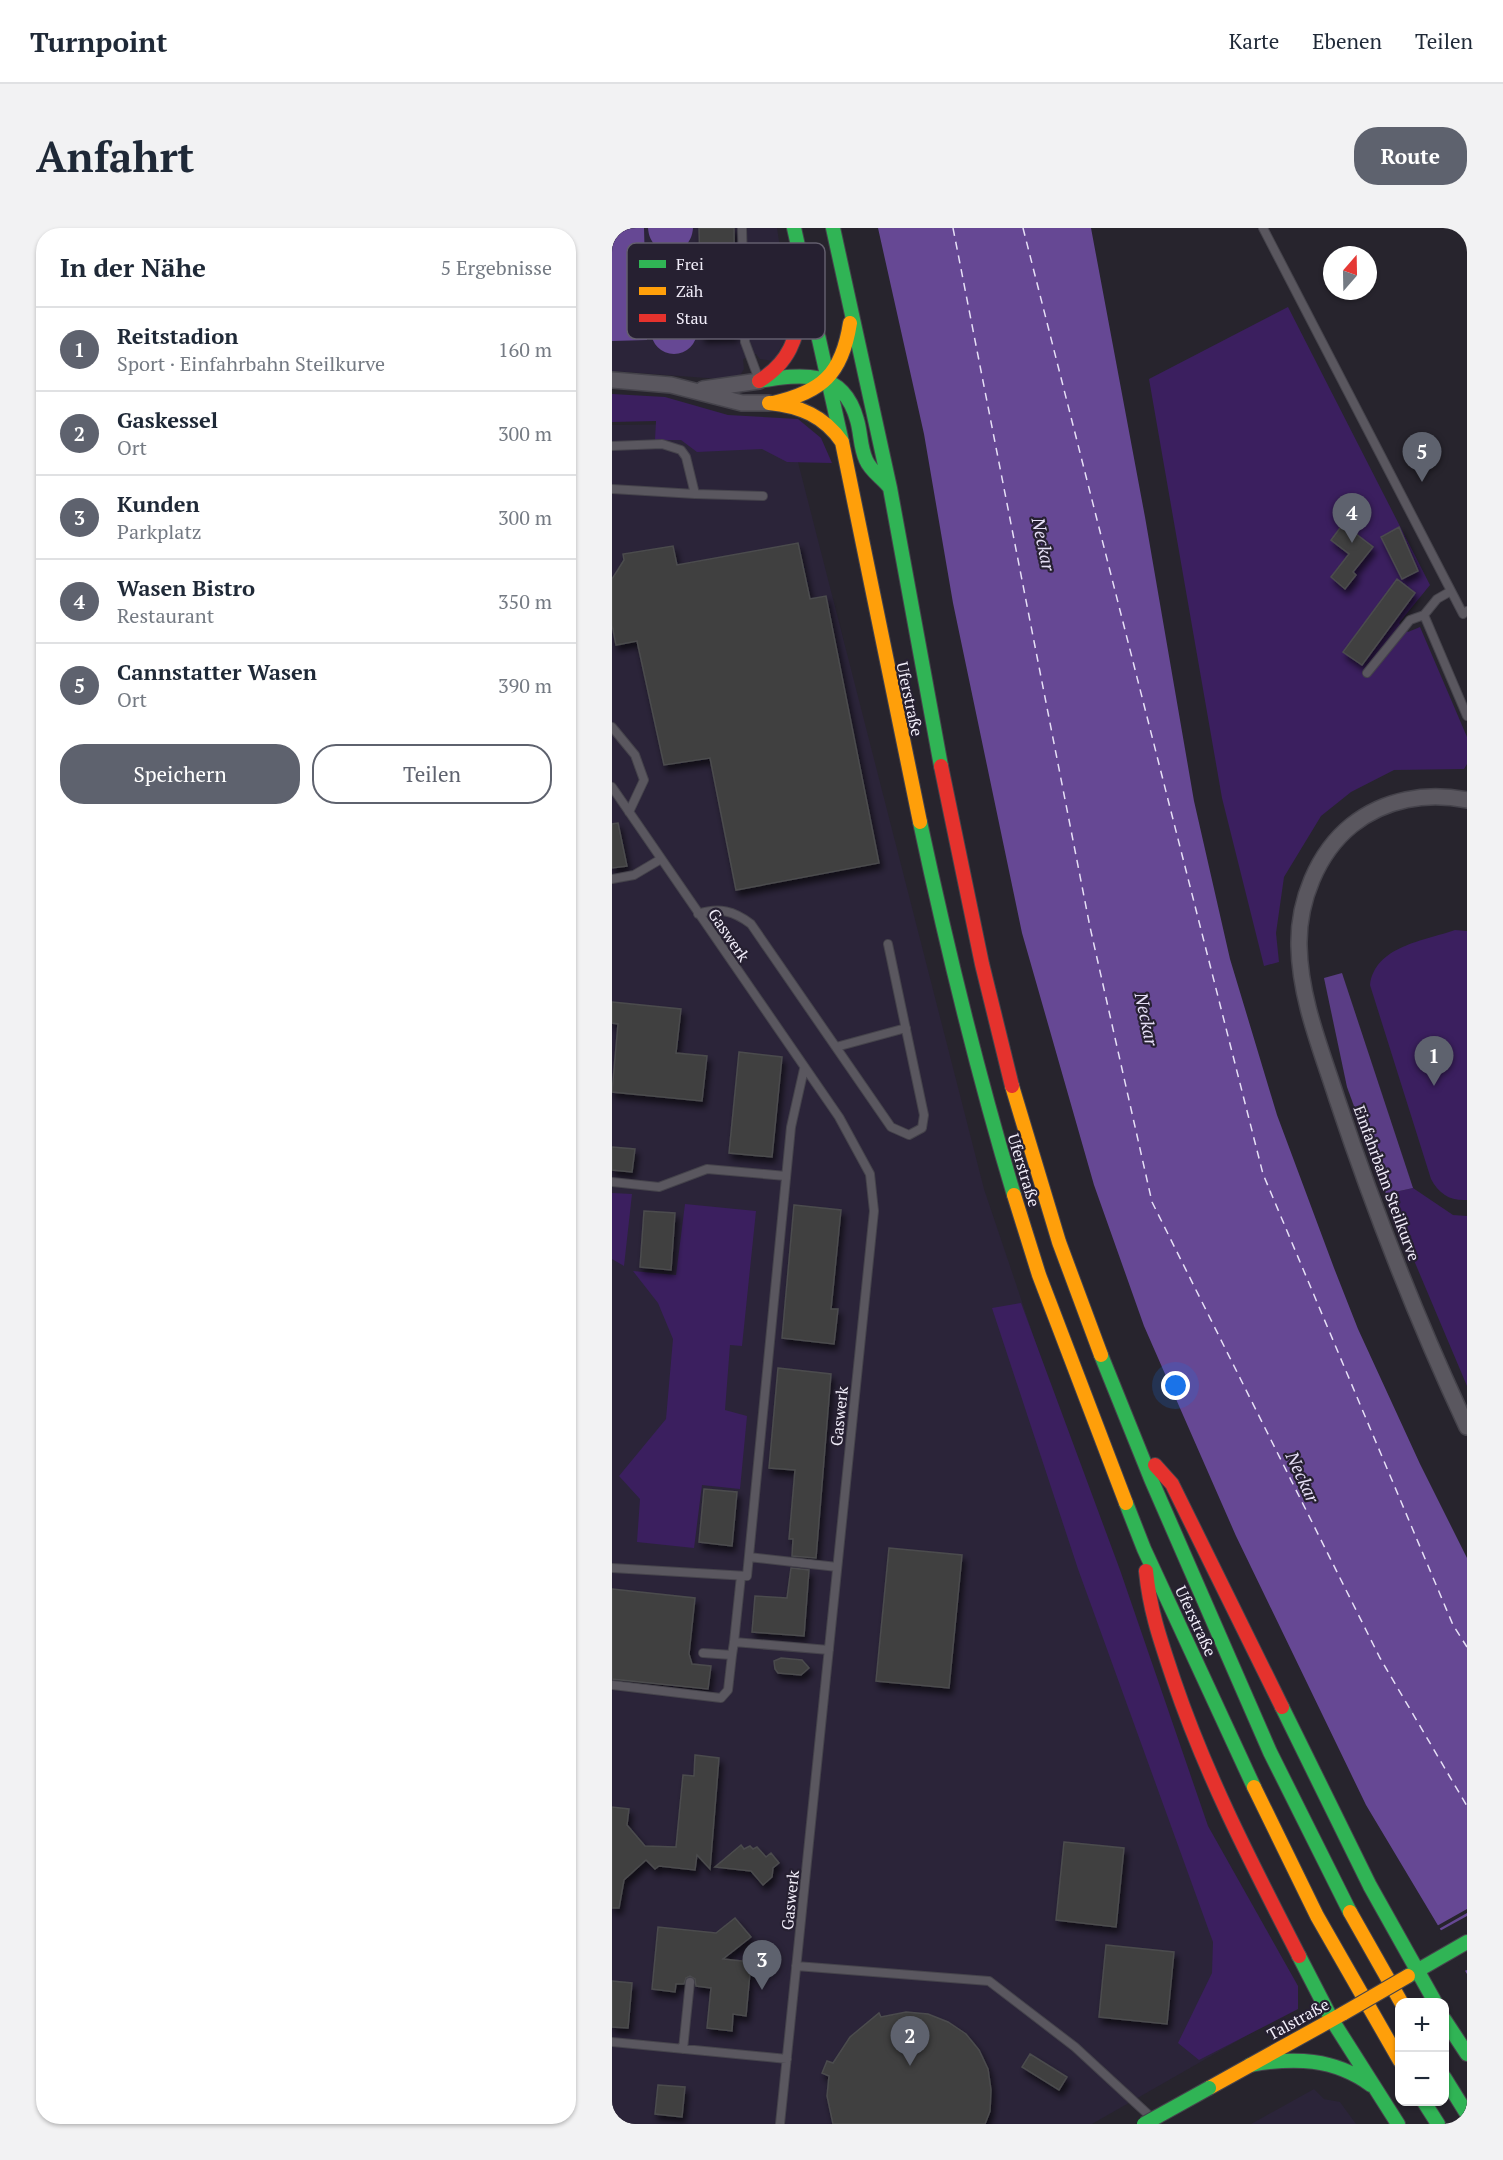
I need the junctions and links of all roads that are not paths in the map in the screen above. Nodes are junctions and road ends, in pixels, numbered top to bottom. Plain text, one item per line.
1 (742, 228) edge
2 (794, 228) edge
3 (833, 228) edge
4 (1263, 228) edge
5 (742, 243) edge
6 (797, 243) edge
7 (851, 306) junction
8 (745, 339) edge
9 (796, 339) edge
10 (819, 339) edge
11 (612, 380) edge
12 (828, 380) junction
13 (691, 389) junction
14 (764, 392) junction
15 (842, 442) junction
16 (612, 446) edge
17 (890, 488) junction
18 (612, 489) edge
19 (695, 494) junction
20 (763, 496) dead end
21 (1451, 591) junction
22 (1467, 611) edge
23 (1424, 615) junction
24 (1367, 673) dead end
25 (1467, 716) edge
26 (612, 727) edge
27 (612, 787) edge
28 (1467, 800) edge
29 (629, 812) junction
30 (661, 859) junction
31 (612, 879) edge
32 (699, 914) junction
33 (888, 944) dead end
34 (906, 1028) junction
35 (836, 1047) junction
36 (804, 1069) junction
37 (786, 1176) junction
38 (612, 1182) edge
39 (1467, 1427) edge
40 (1133, 1442) junction
41 (1144, 1548) junction
42 (749, 1557) junction
43 (837, 1567) junction
44 (612, 1568) edge
45 (741, 1576) junction
46 (734, 1642) junction
47 (829, 1650) junction
48 (703, 1653) dead end
49 (732, 1655) junction
50 (612, 1685) edge
51 (1467, 1942) edge
52 (796, 1966) junction
53 (1418, 1971) junction
54 (690, 1982) dead end
55 (1399, 1998) edge
56 (1433, 1998) edge
57 (1338, 2016) junction
58 (1449, 2027) edge
59 (612, 2042) edge
60 (683, 2049) junction
61 (1395, 2052) edge
62 (1467, 2054) edge
63 (787, 2059) junction
64 (1250, 2065) junction
65 (1449, 2085) edge
66 (1377, 2091) junction
67 (1427, 2106) edge
68 (1467, 2114) edge
69 (780, 2124) edge
70 (1144, 2124) edge
71 (1158, 2124) edge
72 (1398, 2124) edge
73 (1438, 2124) edge

1 - 5 lane
2 - 6 main road, Uferstraße
3 - 7 main road, Uferstraße
4 - 21 lane
7 - 12 main road
7 - 17 main road, Uferstraße
8 - 14 lane
9 - 14 main road
10 - 12 main road, Uferstraße
11 - 13 street
12 - 14 main road
12 - 14 main road
12 - 15 main road, Uferstraße
12 - 17 main road
13 - 14 street
13 - 14 street
14 - 15 main road
15 - 41 main road, Uferstraße
16 - 19 lane
17 - 40 main road, Uferstraße
18 - 19 lane
19 - 20 lane
21 - 22 lane
21 - 23 lane
23 - 24 lane
23 - 25 lane
26 - 29 lane
27 - 29 lane, Gaswerk
28 - 39 street, Einfahrbahn Steilkurve
29 - 30 lane, Gaswerk
30 - 31 lane
30 - 32 lane, Gaswerk
32 - 35 lane
32 - 36 lane, Gaswerk
33 - 34 lane
34 - 35 lane
34 - 35 lane
36 - 37 lane
36 - 43 lane, Gaswerk
37 - 38 lane
37 - 42 lane
40 - 53 main road
40 - 55 main road, Uferstraße
41 - 57 main road
41 - 61 main road, Uferstraße
42 - 43 lane
42 - 45 lane
43 - 47 lane, Gaswerk
44 - 45 lane
45 - 46 lane
46 - 47 lane
46 - 49 lane
47 - 52 lane, Gaswerk
48 - 49 lane
49 - 50 lane
51 - 53 main road, Talstraße
52 - 63 lane, Gaswerk
52 - 71 lane
53 - 56 main road
53 - 57 main road, Talstraße, bridge
54 - 60 lane
57 - 64 main road, Talstraße
57 - 66 main road
58 - 62 main road
59 - 60 lane
60 - 63 lane
63 - 69 lane, Gaswerk
64 - 66 main road
64 - 70 main road, Talstraße, bridge
65 - 68 main road
66 - 72 main road
67 - 73 main road

